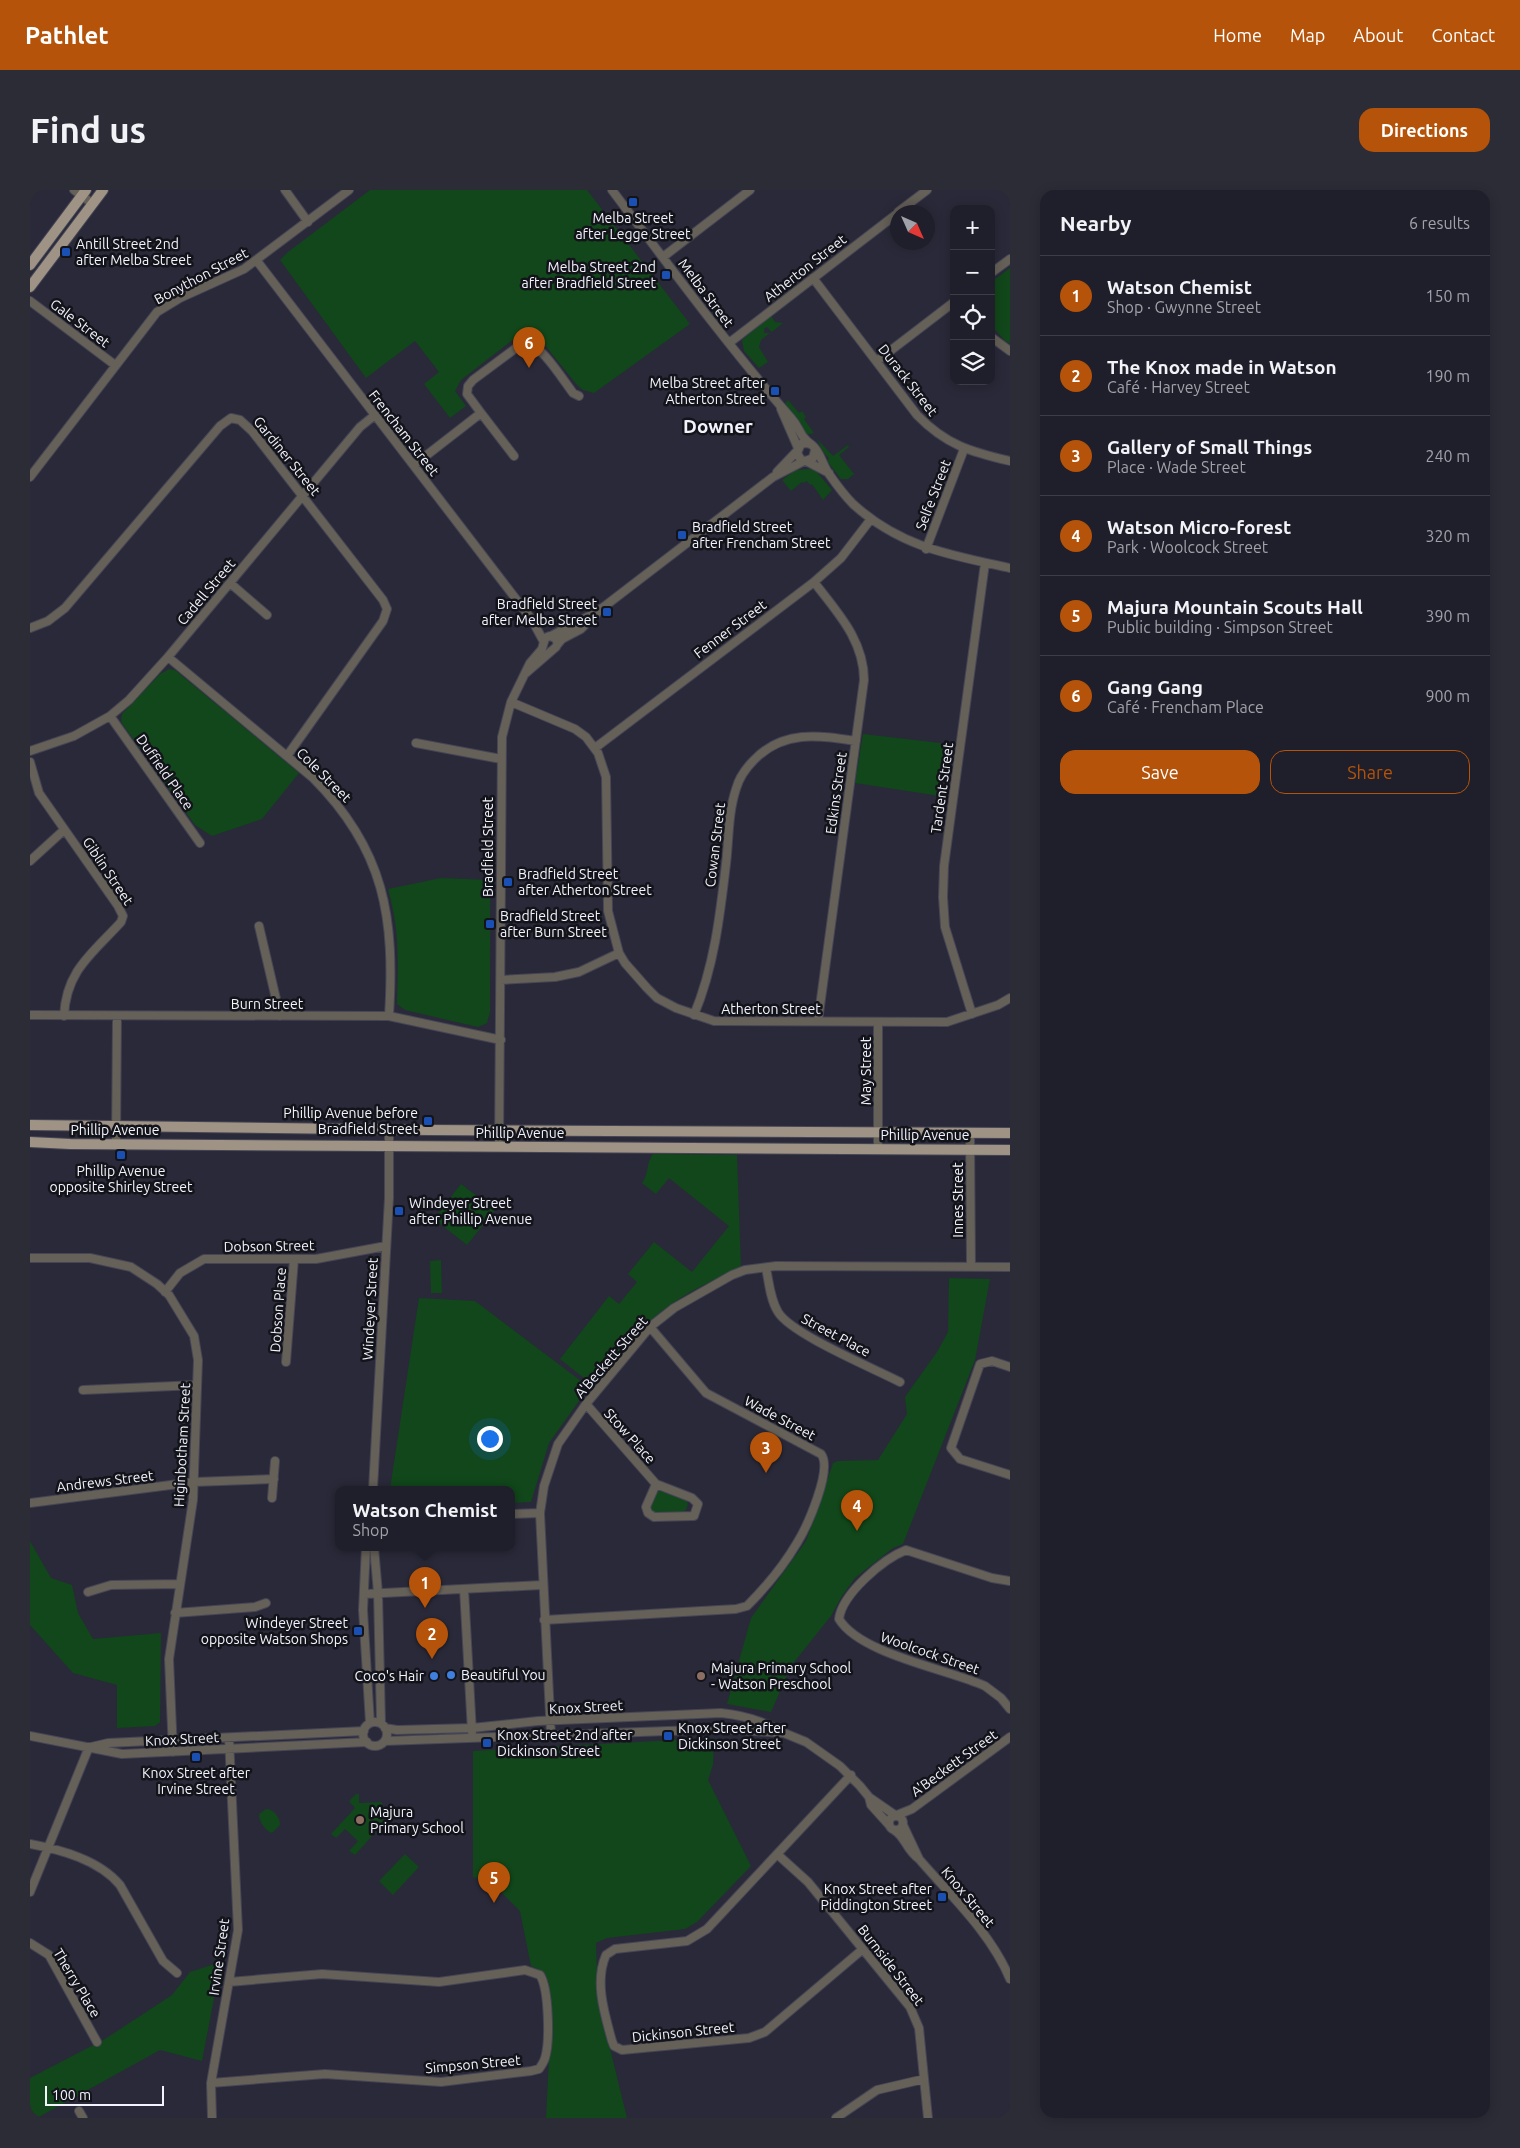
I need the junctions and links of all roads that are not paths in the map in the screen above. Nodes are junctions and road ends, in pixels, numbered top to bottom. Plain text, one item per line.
1 (103, 190) edge
2 (284, 190) edge
3 (350, 190) edge
4 (612, 190) edge
5 (750, 190) edge
6 (927, 190) edge
7 (81, 192) edge
8 (93, 204) junction
9 (908, 205) edge
10 (890, 219) edge
11 (308, 222) junction
12 (663, 257) junction
13 (1010, 259) edge
14 (257, 261) junction
15 (30, 264) edge
16 (995, 270) edge
17 (813, 278) junction
18 (30, 287) edge
19 (30, 301) edge
20 (950, 305) edge
21 (995, 340) edge
22 (729, 343) junction
23 (1010, 351) edge
24 (877, 361) junction
25 (115, 364) junction
26 (579, 396) dead end
27 (781, 409) junction
28 (481, 413) junction
29 (375, 415) junction
30 (814, 447) junction
31 (797, 449) junction
32 (964, 450) junction
33 (514, 456) dead end
34 (805, 461) junction
35 (1010, 461) edge
36 (414, 465) junction
37 (828, 473) junction
38 (30, 477) edge
39 (773, 478) junction
40 (303, 496) junction
41 (871, 519) junction
42 (926, 549) junction
43 (985, 563) junction
44 (1010, 568) edge
45 (814, 582) junction
46 (230, 583) junction
47 (601, 609) junction
48 (267, 615) dead end
49 (532, 620) junction
50 (30, 628) edge
51 (551, 636) junction
52 (544, 644) junction
53 (555, 648) junction
54 (168, 657) junction
55 (526, 673) junction
56 (512, 702) junction
57 (110, 716) junction
58 (856, 740) junction
59 (416, 743) dead end
60 (595, 748) junction
61 (30, 751) edge
62 (287, 756) junction
63 (501, 759) junction
64 (30, 762) edge
65 (64, 830) junction
66 (200, 843) dead end
67 (30, 861) edge
68 (259, 926) dead end
69 (620, 953) junction
70 (501, 980) junction
71 (1010, 998) edge
72 (972, 1014) junction
73 (30, 1015) edge
74 (694, 1015) junction
75 (64, 1016) junction
76 (117, 1016) junction
77 (280, 1016) junction
78 (389, 1016) junction
79 (818, 1022) junction
80 (878, 1023) junction
81 (500, 1040) junction
82 (30, 1125) edge
83 (116, 1127) junction
84 (389, 1130) junction
85 (500, 1131) junction
86 (878, 1133) junction
87 (970, 1133) junction
88 (1010, 1133) edge
89 (30, 1142) edge
90 (116, 1144) junction
91 (389, 1145) junction
92 (499, 1147) junction
93 (878, 1149) junction
94 (970, 1149) junction
95 (1010, 1150) edge
96 (386, 1246) junction
97 (30, 1258) edge
98 (294, 1259) junction
99 (971, 1267) junction
100 (1010, 1267) edge
101 (766, 1268) junction
102 (165, 1292) junction
103 (650, 1327) junction
104 (286, 1362) dead end
105 (1010, 1366) edge
106 (900, 1382) dead end
107 (197, 1385) junction
108 (83, 1390) dead end
109 (586, 1404) junction
110 (276, 1461) dead end
111 (1010, 1475) edge
112 (274, 1479) junction
113 (194, 1482) junction
114 (656, 1484) junction
115 (373, 1486) edge
116 (272, 1498) dead end
117 (30, 1503) edge
118 (540, 1513) junction
119 (515, 1514) edge
120 (366, 1551) edge
121 (374, 1551) edge
122 (1010, 1581) edge
123 (180, 1584) junction
124 (542, 1585) junction
125 (464, 1589) junction
126 (88, 1592) dead end
127 (378, 1593) junction
128 (364, 1594) junction
129 (266, 1603) dead end
130 (175, 1613) junction
131 (544, 1620) junction
132 (1010, 1709) edge
133 (549, 1721) junction
134 (370, 1723) junction
135 (383, 1726) junction
136 (472, 1728) junction
137 (364, 1730) junction
138 (784, 1733) junction
139 (551, 1735) junction
140 (30, 1736) edge
141 (229, 1738) junction
142 (472, 1738) junction
143 (1010, 1738) edge
144 (173, 1741) junction
145 (385, 1741) junction
146 (367, 1742) junction
147 (89, 1748) junction
148 (230, 1748) junction
149 (173, 1752) junction
150 (851, 1776) junction
151 (869, 1797) junction
152 (912, 1809) junction
153 (896, 1815) junction
154 (903, 1824) junction
155 (891, 1828) junction
156 (30, 1844) edge
157 (48, 1849) junction
158 (777, 1854) junction
159 (919, 1859) junction
160 (30, 1892) edge
161 (30, 1943) edge
162 (863, 1949) junction
163 (177, 1972) dead end
164 (1010, 1978) edge
165 (229, 1982) junction
166 (96, 2042) dead end
167 (924, 2079) junction
168 (211, 2083) junction
169 (212, 2118) edge
170 (836, 2118) edge
171 (928, 2118) edge

1 - 8 main road
2 - 11 street
3 - 11 street, Bonython Street
4 - 12 street, Melba Street
5 - 12 street
6 - 9 street, Atherton Street
7 - 8 street
7 - 15 main road
8 - 18 main road
10 - 17 street, Atherton Street
11 - 14 street, Bonython Street
12 - 22 street, Melba Street
13 - 16 street
14 - 25 street, Bonython Street
14 - 29 street, Frencham Street
17 - 22 street, Atherton Street
17 - 24 street, Durack Street
19 - 25 street, Gale Street
20 - 24 street
21 - 23 street
22 - 27 street, Melba Street
24 - 32 street, Durack Street
25 - 38 street, Bonython Street
26 - 28 street
27 - 30 street, Melba Street
27 - 31 street, Melba Street
28 - 33 street
28 - 36 street
29 - 36 street, Frencham Street
29 - 40 street, Cadell Street
30 - 31 street
30 - 34 street
30 - 37 street, Melba Street
31 - 34 street
31 - 39 street, Bradfield Street
32 - 35 street, Durack Street
32 - 42 street, Selfe Street
34 - 37 street, Melba Street
34 - 39 street, Bradfield Street
36 - 49 street, Frencham Street
37 - 41 street, Melba Street
39 - 47 street, Bradfield Street
40 - 46 street, Cadell Street
40 - 50 street, Gardiner Street
40 - 62 street, Gardiner Street
41 - 42 street, Melba Street
41 - 45 street, Fenner Street
42 - 43 street, Melba Street
43 - 44 street, Melba Street
43 - 72 street, Tardent Street
45 - 58 street, Edkins Street
45 - 60 street, Fenner Street
46 - 48 street
46 - 54 street, Cadell Street
47 - 51 street, Bradfield Street
47 - 53 street, Bradfield Street
49 - 51 street, Frencham Street
49 - 52 street, Frencham Street
51 - 52 street, Bradfield Street
51 - 53 street, Frencham Street
52 - 53 street
52 - 55 street, Bradfield Street
53 - 55 street, Bradfield Street
54 - 57 street, Cadell Street
54 - 62 street, Cole Street
55 - 56 street, Bradfield Street
56 - 60 street, Atherton Street
56 - 63 street, Bradfield Street
57 - 61 street, Cadell Street
57 - 66 street, Duffield Place
58 - 74 street, Cowan Street
58 - 79 street, Edkins Street
59 - 63 street
60 - 69 street, Atherton Street
62 - 78 street, Cole Street
63 - 70 street, Bradfield Street
64 - 65 street, Giblin Street
65 - 67 street
65 - 75 street, Giblin Street
68 - 77 street
69 - 70 street
69 - 74 street, Atherton Street
70 - 81 street, Bradfield Street
71 - 72 street, Atherton Street
72 - 80 street, Atherton Street
73 - 75 street, Burn Street
74 - 79 street, Atherton Street
75 - 76 street, Burn Street
76 - 77 street, Burn Street
76 - 83 street
77 - 78 street, Burn Street
78 - 81 street, Burn Street
79 - 80 street, Atherton Street
80 - 86 street, May Street
81 - 85 street, Bradfield Street
82 - 83 main road, Phillip Avenue
83 - 84 main road, Phillip Avenue
83 - 90 street
84 - 85 main road, Phillip Avenue
84 - 91 street, Windeyer Street
85 - 86 main road, Phillip Avenue
85 - 92 street, Bradfield Street
86 - 87 main road, Phillip Avenue
86 - 93 street, May Street
87 - 88 main road, Phillip Avenue
87 - 94 street, Innes Street
89 - 90 main road, Phillip Avenue
90 - 91 main road, Phillip Avenue
91 - 92 main road, Phillip Avenue
91 - 96 street, Windeyer Street
92 - 93 main road, Phillip Avenue
93 - 94 main road, Phillip Avenue
94 - 95 main road, Phillip Avenue
94 - 99 street, Innes Street
96 - 98 street, Dobson Street
96 - 115 street, Windeyer Street
97 - 102 street, Higinbotham Street
98 - 102 street, Dobson Street
98 - 104 street, Dobson Place
99 - 100 street, A'Beckett Street
99 - 101 street, A'Beckett Street
101 - 103 street, A'Beckett Street
101 - 106 street, Street Place
102 - 107 street, Higinbotham Street
103 - 109 street, A'Beckett Street
103 - 131 street, Wade Street
105 - 111 street
107 - 108 street
107 - 113 street, Higinbotham Street
109 - 114 street, Stow Place
109 - 118 street, A'Beckett Street
110 - 112 street
112 - 113 street, Andrews Street
112 - 116 street
113 - 117 street, Andrews Street
113 - 123 street, Higinbotham Street
114 - 114 street, Stow Place
118 - 119 street
118 - 124 street, A'Beckett Street
120 - 128 street
121 - 127 street
122 - 132 street, Woolcock Street
123 - 126 street
123 - 130 street, Higinbotham Street
124 - 125 street
124 - 131 street, A'Beckett Street
125 - 127 street
125 - 136 street
127 - 128 street
127 - 135 street
128 - 134 street
129 - 130 street
130 - 144 street, Higinbotham Street
131 - 133 street, A'Beckett Street
133 - 136 street, Knox Street
133 - 138 street, Knox Street
133 - 139 street, A'Beckett Street
134 - 135 street
134 - 137 street
135 - 136 street, Knox Street
135 - 145 street
136 - 142 street
137 - 141 street, Knox Street
137 - 146 street
138 - 139 street, Knox Street
138 - 150 street, Knox Street
139 - 142 street, Knox Street
140 - 147 street, Knox Street
141 - 144 street, Knox Street
141 - 148 street, Irvine Street
142 - 145 street, Knox Street
143 - 152 street, A'Beckett Street
144 - 147 street, Knox Street
144 - 149 street, Higinbotham Street
145 - 146 street
146 - 148 street, Knox Street
147 - 149 street, Knox Street
147 - 157 street
148 - 149 street, Knox Street
148 - 165 street, Irvine Street
150 - 151 street, Knox Street
150 - 158 street, Dickinson Street
151 - 153 street, Knox Street
151 - 155 street, Knox Street
152 - 153 street, A'Beckett Street
152 - 154 street, A'Beckett Street
153 - 154 street, Knox Street
153 - 155 street
154 - 155 street
154 - 159 street, Knox Street
155 - 159 street, Knox Street
156 - 157 street
157 - 160 street
157 - 163 street
158 - 162 street, Burnside Street
158 - 162 street, Dickinson Street
159 - 164 street, Knox Street
161 - 166 street, Therry Place
162 - 167 street, Burnside Street
165 - 168 street, Irvine Street
165 - 168 street, Simpson Street
167 - 170 street
167 - 171 street, Burnside Street
168 - 169 street, Irvine Street

